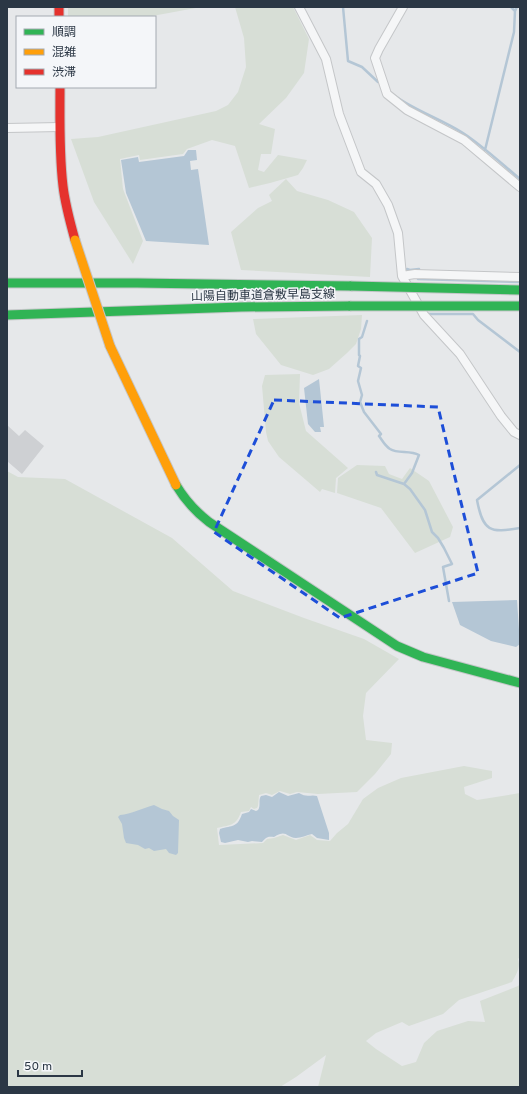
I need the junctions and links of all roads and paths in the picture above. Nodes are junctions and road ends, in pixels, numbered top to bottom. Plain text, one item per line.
1 (299, 7) edge
2 (403, 7) edge
3 (60, 88) edge
4 (60, 127) junction
5 (7, 128) edge
6 (520, 187) edge
7 (402, 276) junction
8 (520, 277) edge
9 (7, 283) edge
10 (520, 290) edge
11 (520, 306) edge
12 (7, 315) edge
13 (520, 435) edge
14 (520, 683) edge

1 - 7 street
2 - 6 street
3 - 4 main road
4 - 5 street
4 - 14 main road, bridge
7 - 8 street
7 - 13 street
9 - 10 main road, 山陽自動車道倉敷早島支線, bridge
11 - 12 main road, 山陽自動車道倉敷早島支線, bridge

